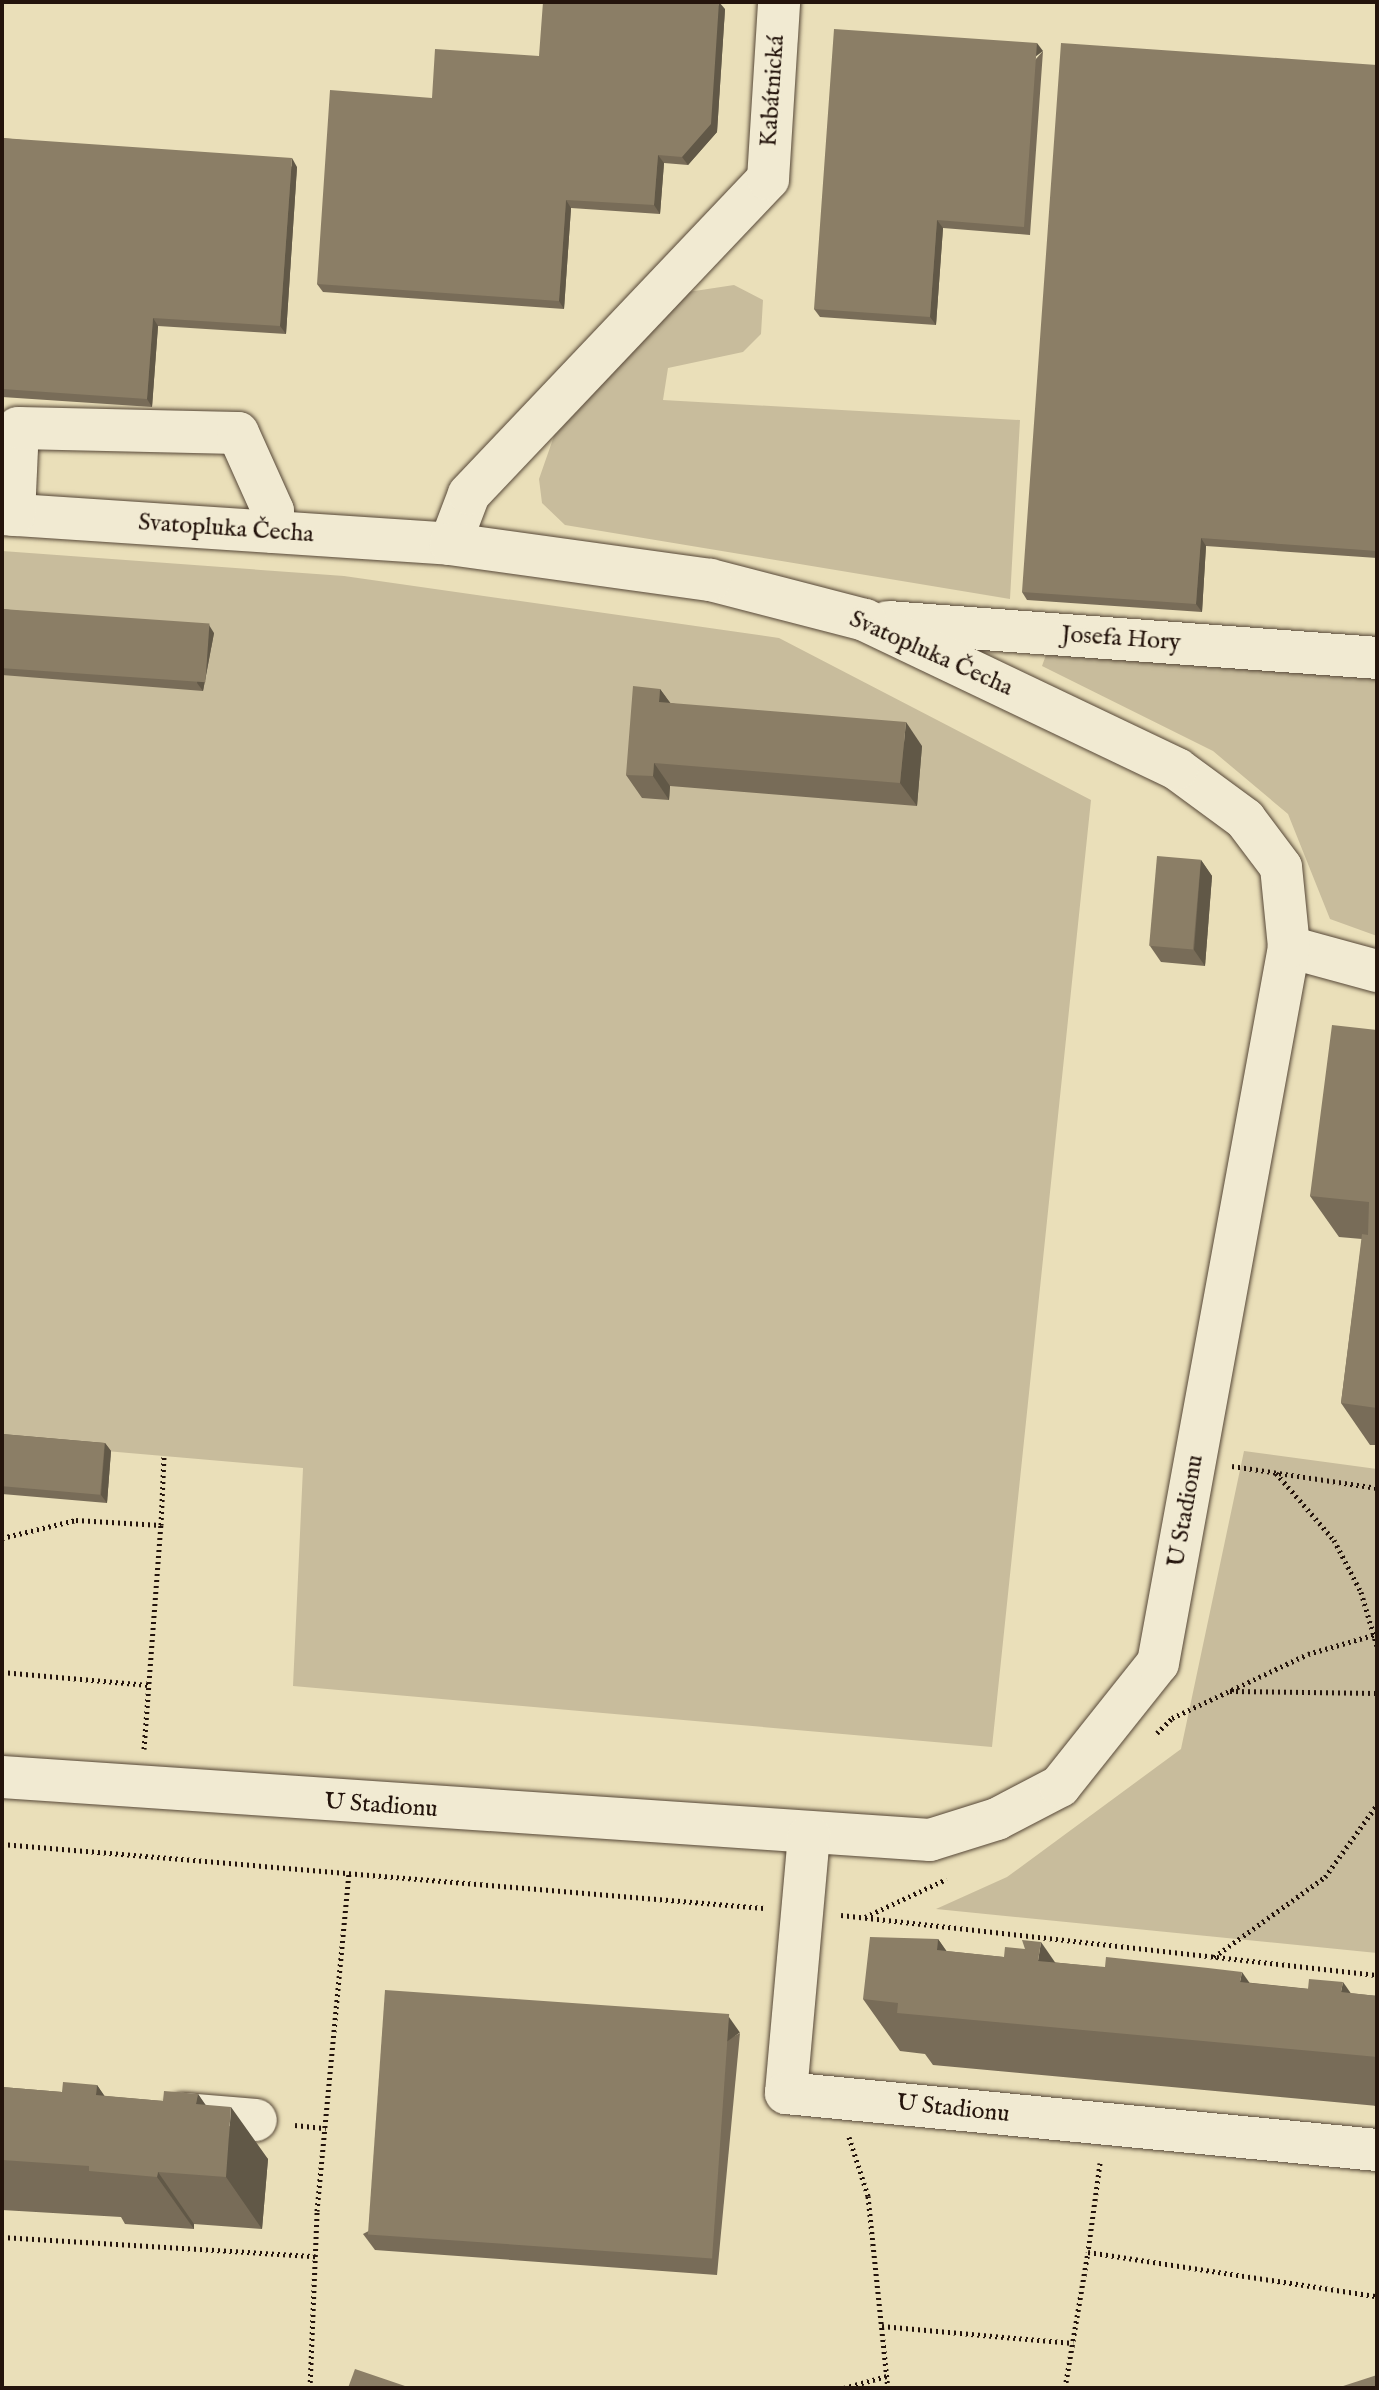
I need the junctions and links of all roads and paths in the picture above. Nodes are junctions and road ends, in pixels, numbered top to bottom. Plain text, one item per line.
1 (779, 2) edge
2 (8, 515) edge
3 (273, 532) junction
4 (450, 544) junction
5 (865, 620) junction
6 (1377, 658) edge
7 (1289, 947) junction
8 (1377, 971) edge
9 (164, 1455) dead end
10 (1195, 1460) junction
11 (1276, 1473) junction
12 (1377, 1488) edge
13 (161, 1525) junction
14 (2, 1538) edge
15 (1377, 1646) edge
16 (2, 1672) edge
17 (148, 1685) junction
18 (1228, 1691) dead end
19 (1377, 1693) edge
20 (2, 1777) edge
21 (142, 1786) junction
22 (1377, 1805) edge
23 (809, 1835) junction
24 (2, 1844) edge
25 (258, 1867) dead end
26 (349, 1875) dead end
27 (1214, 1957) dead end
28 (837, 2098) junction
29 (145, 2111) edge
30 (256, 2120) dead end
31 (1105, 2124) junction
32 (1377, 2150) edge
33 (2, 2237) edge
34 (1088, 2252) junction
35 (315, 2256) junction
36 (1377, 2296) edge
37 (882, 2326) junction
38 (1073, 2343) junction
39 (887, 2376) junction
40 (310, 2388) edge
41 (844, 2388) edge
42 (888, 2388) edge
43 (1065, 2388) edge

1 - 4 street, Kabátnická
2 - 3 street, Svatopluka Čecha
2 - 3 street
3 - 4 street, Svatopluka Čecha
4 - 5 street, Svatopluka Čecha
5 - 6 street, Josefa Hory
5 - 7 street, Svatopluka Čecha
7 - 8 street
7 - 10 street, U Stadionu
9 - 13 path
10 - 11 path
10 - 23 street, U Stadionu
11 - 12 path
11 - 15 path
13 - 14 path
13 - 17 path
16 - 17 path
17 - 21 path
18 - 19 path
20 - 21 street, U Stadionu
21 - 23 street, U Stadionu
22 - 27 path
23 - 28 street, U Stadionu
24 - 25 path
26 - 35 path
28 - 31 street, U Stadionu
28 - 37 path
29 - 30 street
31 - 32 street, U Stadionu
31 - 34 path
33 - 35 path
34 - 36 path
34 - 38 path
35 - 40 path
37 - 38 path
37 - 39 path
38 - 43 path
39 - 41 path
39 - 42 path

